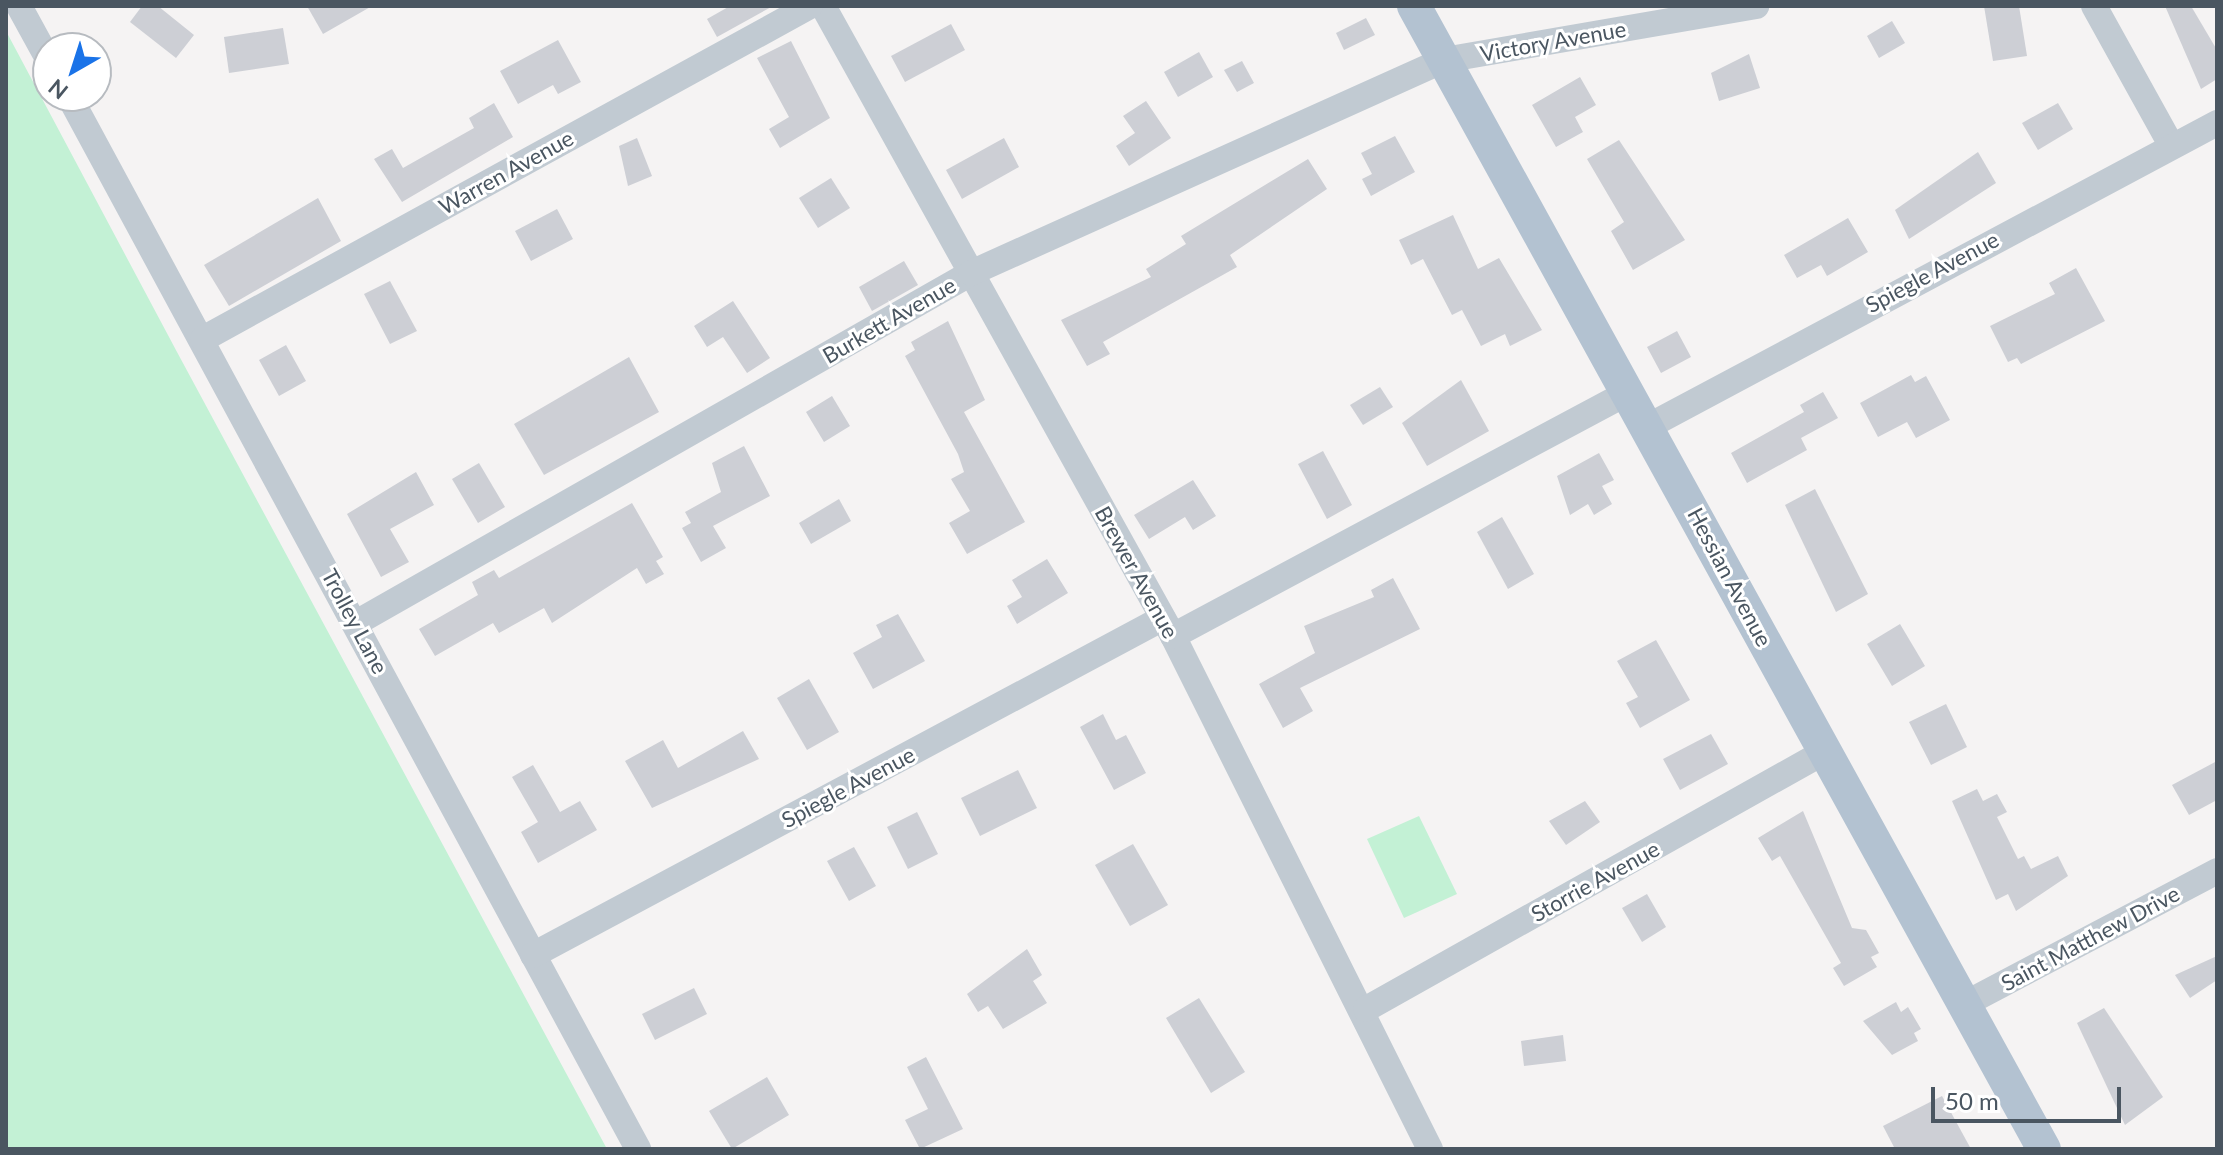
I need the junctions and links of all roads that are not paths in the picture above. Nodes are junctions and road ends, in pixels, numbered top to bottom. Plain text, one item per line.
1 (19, 6) edge
2 (810, 6) edge
3 (823, 6) edge
4 (1414, 6) edge
5 (1756, 6) edge
6 (2094, 6) edge
7 (33, 32) edge
8 (1444, 60) junction
9 (78, 112) edge
10 (2217, 123) edge
11 (2171, 145) junction
12 (971, 273) junction
13 (203, 339) junction
14 (1627, 393) junction
15 (1649, 426) junction
16 (356, 623) junction
17 (1168, 627) junction
18 (1824, 752) junction
19 (2217, 871) edge
20 (533, 955) junction
21 (1963, 1005) junction
22 (1366, 1009) junction
23 (638, 1149) edge
24 (1430, 1149) edge
25 (2044, 1149) edge

1 - 7 street
2 - 13 street, Warren Avenue
3 - 12 street, Brewer Avenue
4 - 8 main road, Hessian Avenue
5 - 8 street, Victory Avenue
6 - 11 street
8 - 12 street, Burkett Avenue
8 - 14 main road, Hessian Avenue
9 - 13 street, Trolley Lane
10 - 11 street, Spiegle Avenue
11 - 15 street, Spiegle Avenue
12 - 16 street, Burkett Avenue
12 - 17 street, Brewer Avenue
13 - 16 street, Trolley Lane
14 - 15 main road, Hessian Avenue
14 - 17 street, Spiegle Avenue
15 - 18 main road, Hessian Avenue
16 - 20 street, Trolley Lane
17 - 20 street, Spiegle Avenue
17 - 22 street, Brewer Avenue
18 - 21 main road, Hessian Avenue
18 - 22 street, Storrie Avenue
19 - 21 street, Saint Matthew Drive
20 - 23 street, Trolley Lane
21 - 25 main road, Hessian Avenue
22 - 24 street, Brewer Avenue

